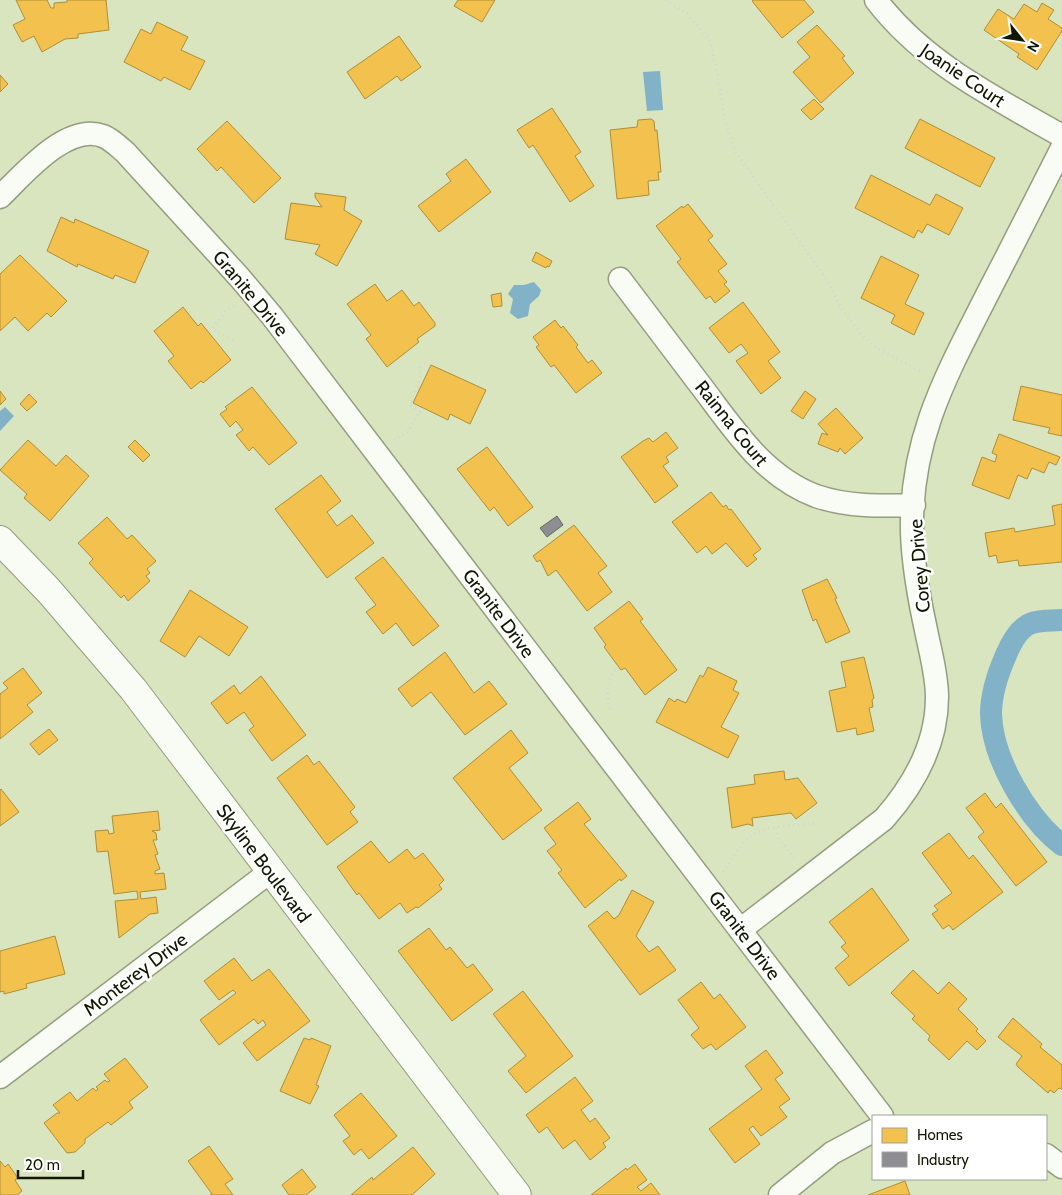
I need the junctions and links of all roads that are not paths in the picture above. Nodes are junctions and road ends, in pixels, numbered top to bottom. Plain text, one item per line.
1 (876, 0) edge
2 (1062, 136) edge
3 (1062, 148) edge
4 (0, 197) edge
5 (620, 279) dead end
6 (914, 504) junction
7 (0, 540) edge
8 (271, 871) junction
9 (740, 930) junction
10 (0, 1077) edge
11 (881, 1115) edge
12 (872, 1132) edge
13 (1047, 1156) edge
14 (1062, 1167) edge
15 (510, 1192) edge
16 (780, 1195) edge

1 - 2 street, Joanie Court
3 - 6 street, Corey Drive
4 - 9 street, Granite Drive
5 - 6 street, Rainna Court
6 - 9 street, Corey Drive
7 - 8 street, Skyline Boulevard
8 - 10 street, Monterey Drive
8 - 15 street, Skyline Boulevard
9 - 11 street, Granite Drive
12 - 16 street
13 - 14 street

